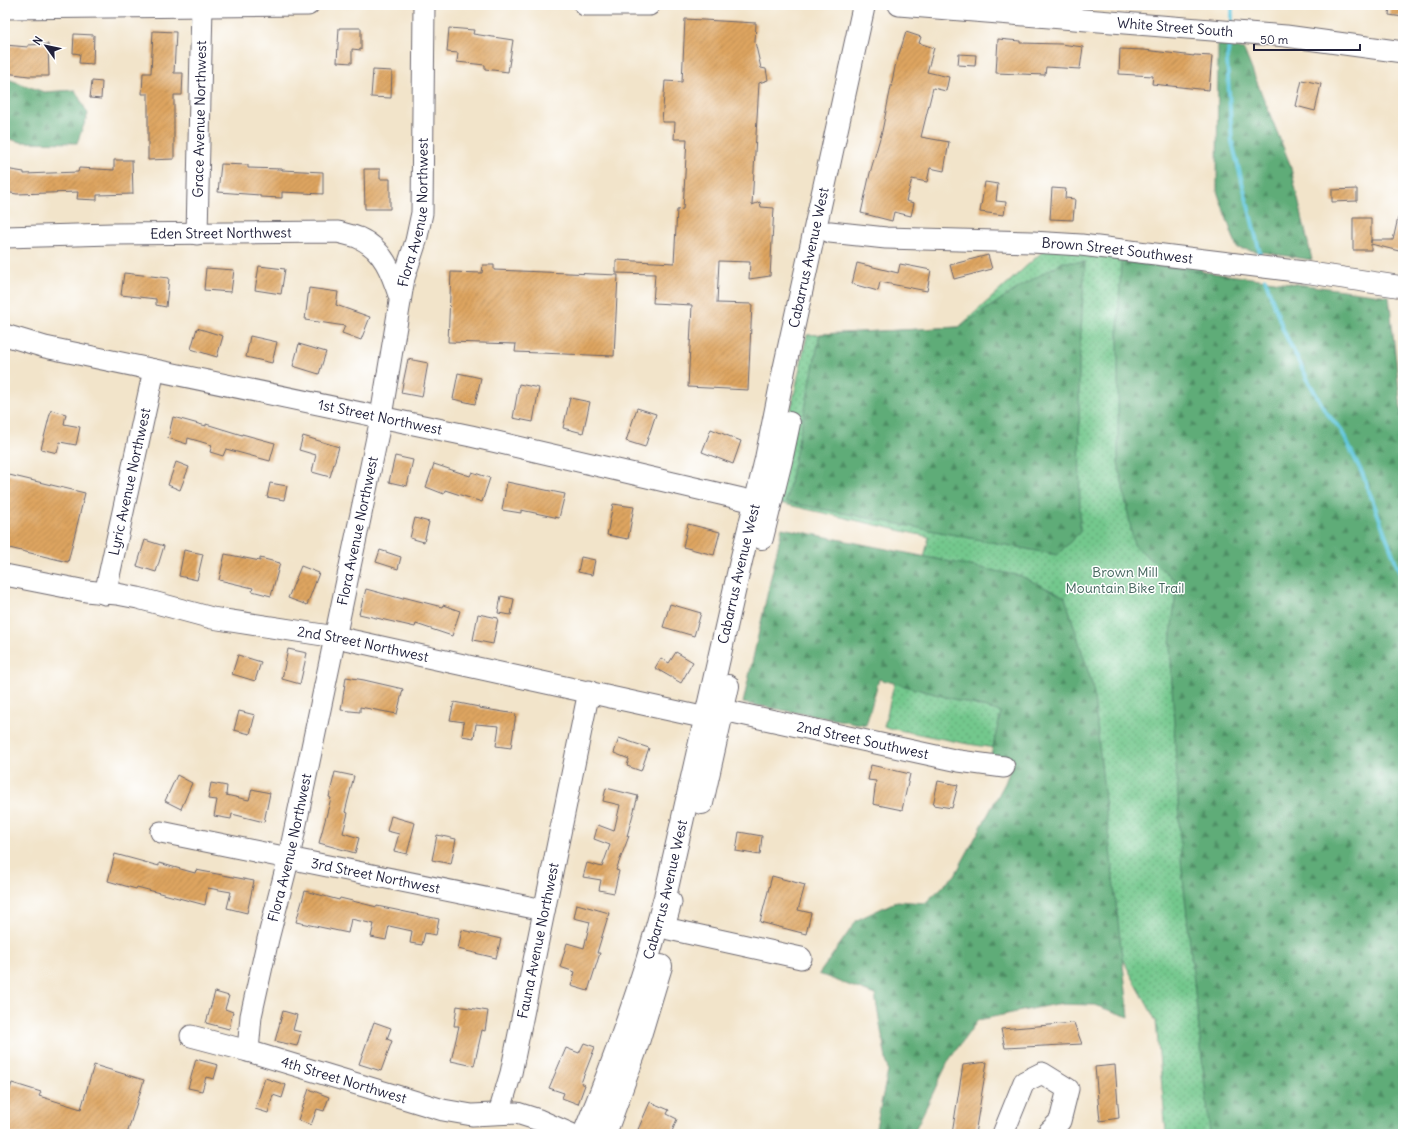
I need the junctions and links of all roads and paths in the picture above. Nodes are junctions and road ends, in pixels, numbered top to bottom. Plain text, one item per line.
1 (202, 5) edge
2 (308, 5) edge
3 (424, 5) edge
4 (585, 5) edge
5 (649, 5) edge
6 (864, 5) edge
7 (880, 5) edge
8 (899, 5) edge
9 (5, 8) edge
10 (1403, 52) edge
11 (830, 232) junction
12 (197, 234) junction
13 (5, 237) edge
14 (400, 270) junction
15 (1403, 287) edge
16 (5, 335) edge
17 (154, 370) junction
18 (381, 418) junction
19 (755, 502) junction
20 (5, 575) edge
21 (105, 594) junction
22 (336, 637) junction
23 (589, 691) junction
24 (716, 716) junction
25 (1004, 768) dead end
26 (161, 832) dead end
27 (289, 857) junction
28 (672, 866) junction
29 (544, 910) junction
30 (672, 930) junction
31 (801, 958) dead end
32 (191, 1036) dead end
33 (248, 1051) junction
34 (499, 1113) junction
35 (571, 1134) edge
36 (584, 1134) edge
37 (605, 1134) edge
38 (1003, 1134) edge
39 (1047, 1134) edge

1 - 2 street
1 - 9 street
1 - 12 street, Grace Avenue Northwest
3 - 14 street, Flora Avenue Northwest
4 - 5 street
6 - 19 main road, Cabarrus Avenue West
7 - 11 main road, Cabarrus Avenue West
8 - 10 street, White Street South
11 - 15 street, Brown Street Southwest
11 - 24 main road, Cabarrus Avenue West
12 - 13 street, Eden Street Northwest
12 - 14 street, Eden Street Northwest
14 - 18 street, Flora Avenue Northwest
16 - 17 street, 1st Street Northwest
17 - 18 street, 1st Street Northwest
17 - 21 street, Lyric Avenue Northwest
18 - 19 street, 1st Street Northwest
18 - 22 street, Flora Avenue Northwest
19 - 24 main road, Cabarrus Avenue West
20 - 21 street, 2nd Street Northwest
21 - 22 street, 2nd Street Northwest
22 - 23 street, 2nd Street Northwest
22 - 27 street, Flora Avenue Northwest
23 - 24 street, 2nd Street Northwest
23 - 29 street, Fauna Avenue Northwest
24 - 25 street, 2nd Street Southwest
24 - 28 main road, Cabarrus Avenue West
24 - 30 main road, Cabarrus Avenue West
26 - 27 street, 3rd Street Northwest
27 - 29 street, 3rd Street Northwest
27 - 33 street, Flora Avenue Northwest
28 - 30 street
28 - 36 main road, Cabarrus Avenue West
29 - 34 street, Fauna Avenue Northwest
30 - 31 street
30 - 37 main road, Cabarrus Avenue West
32 - 33 street, 4th Street Northwest
33 - 34 street, 4th Street Northwest
34 - 35 street
38 - 39 street

